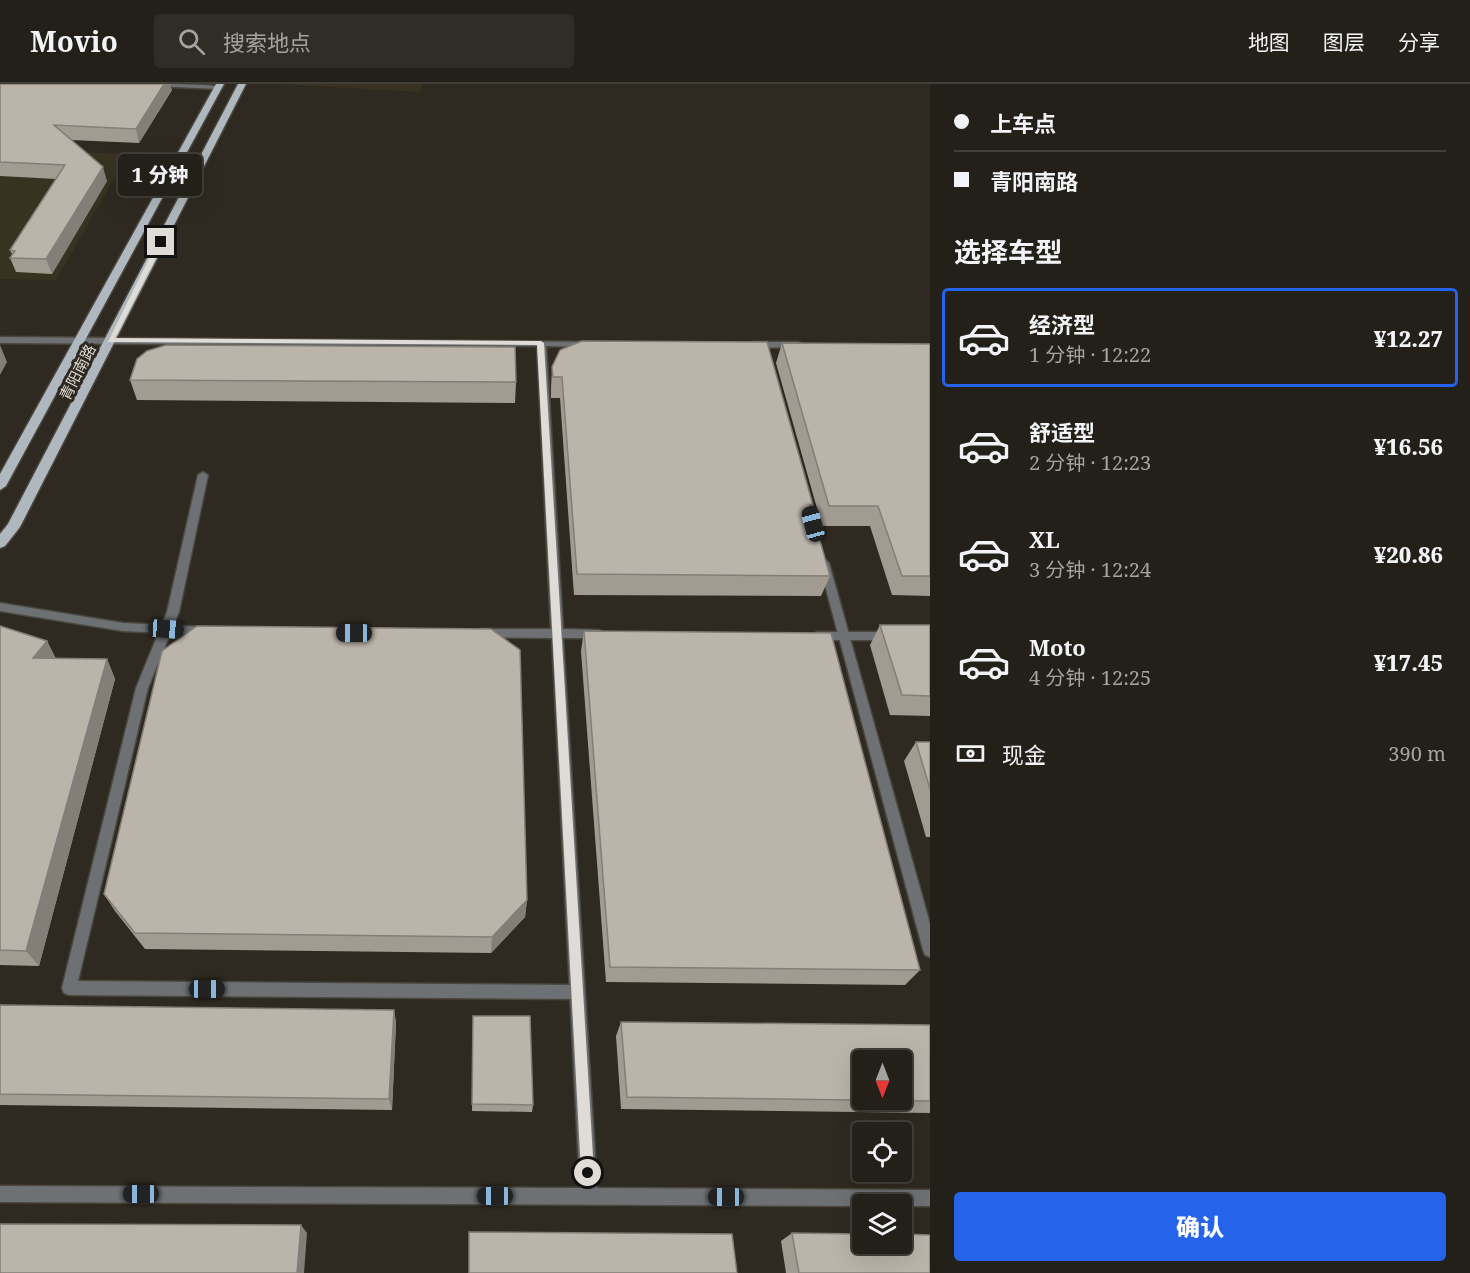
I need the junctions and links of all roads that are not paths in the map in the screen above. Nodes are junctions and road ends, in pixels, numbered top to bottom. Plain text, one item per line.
1 (155, 84) edge
2 (242, 84) edge
3 (219, 86) edge
4 (0, 340) edge
5 (80, 340) junction
6 (110, 341) junction
7 (541, 343) junction
8 (599, 344) edge
9 (741, 345) edge
10 (812, 345) edge
11 (203, 475) dead end
12 (0, 486) edge
13 (0, 543) edge
14 (819, 546) edge
15 (0, 607) edge
16 (166, 629) junction
17 (220, 632) edge
18 (464, 633) edge
19 (557, 634) junction
20 (617, 634) edge
21 (808, 636) edge
22 (844, 636) junction
23 (898, 636) edge
24 (930, 950) edge
25 (577, 992) junction
26 (0, 1194) edge
27 (589, 1196) junction
28 (930, 1198) edge

1 - 3 street
2 - 6 main road, 青阳南路
3 - 5 main road, 青阳南路
4 - 5 street
5 - 6 street
5 - 12 main road, 青阳南路
6 - 7 street
6 - 13 main road, 青阳南路
7 - 8 street
7 - 19 street
9 - 10 street
11 - 16 street
14 - 22 street
15 - 16 street
16 - 17 street
16 - 25 street
18 - 19 street
19 - 20 street
19 - 25 street
21 - 22 street
22 - 23 street
22 - 24 street
25 - 27 street
26 - 27 street
27 - 28 street

